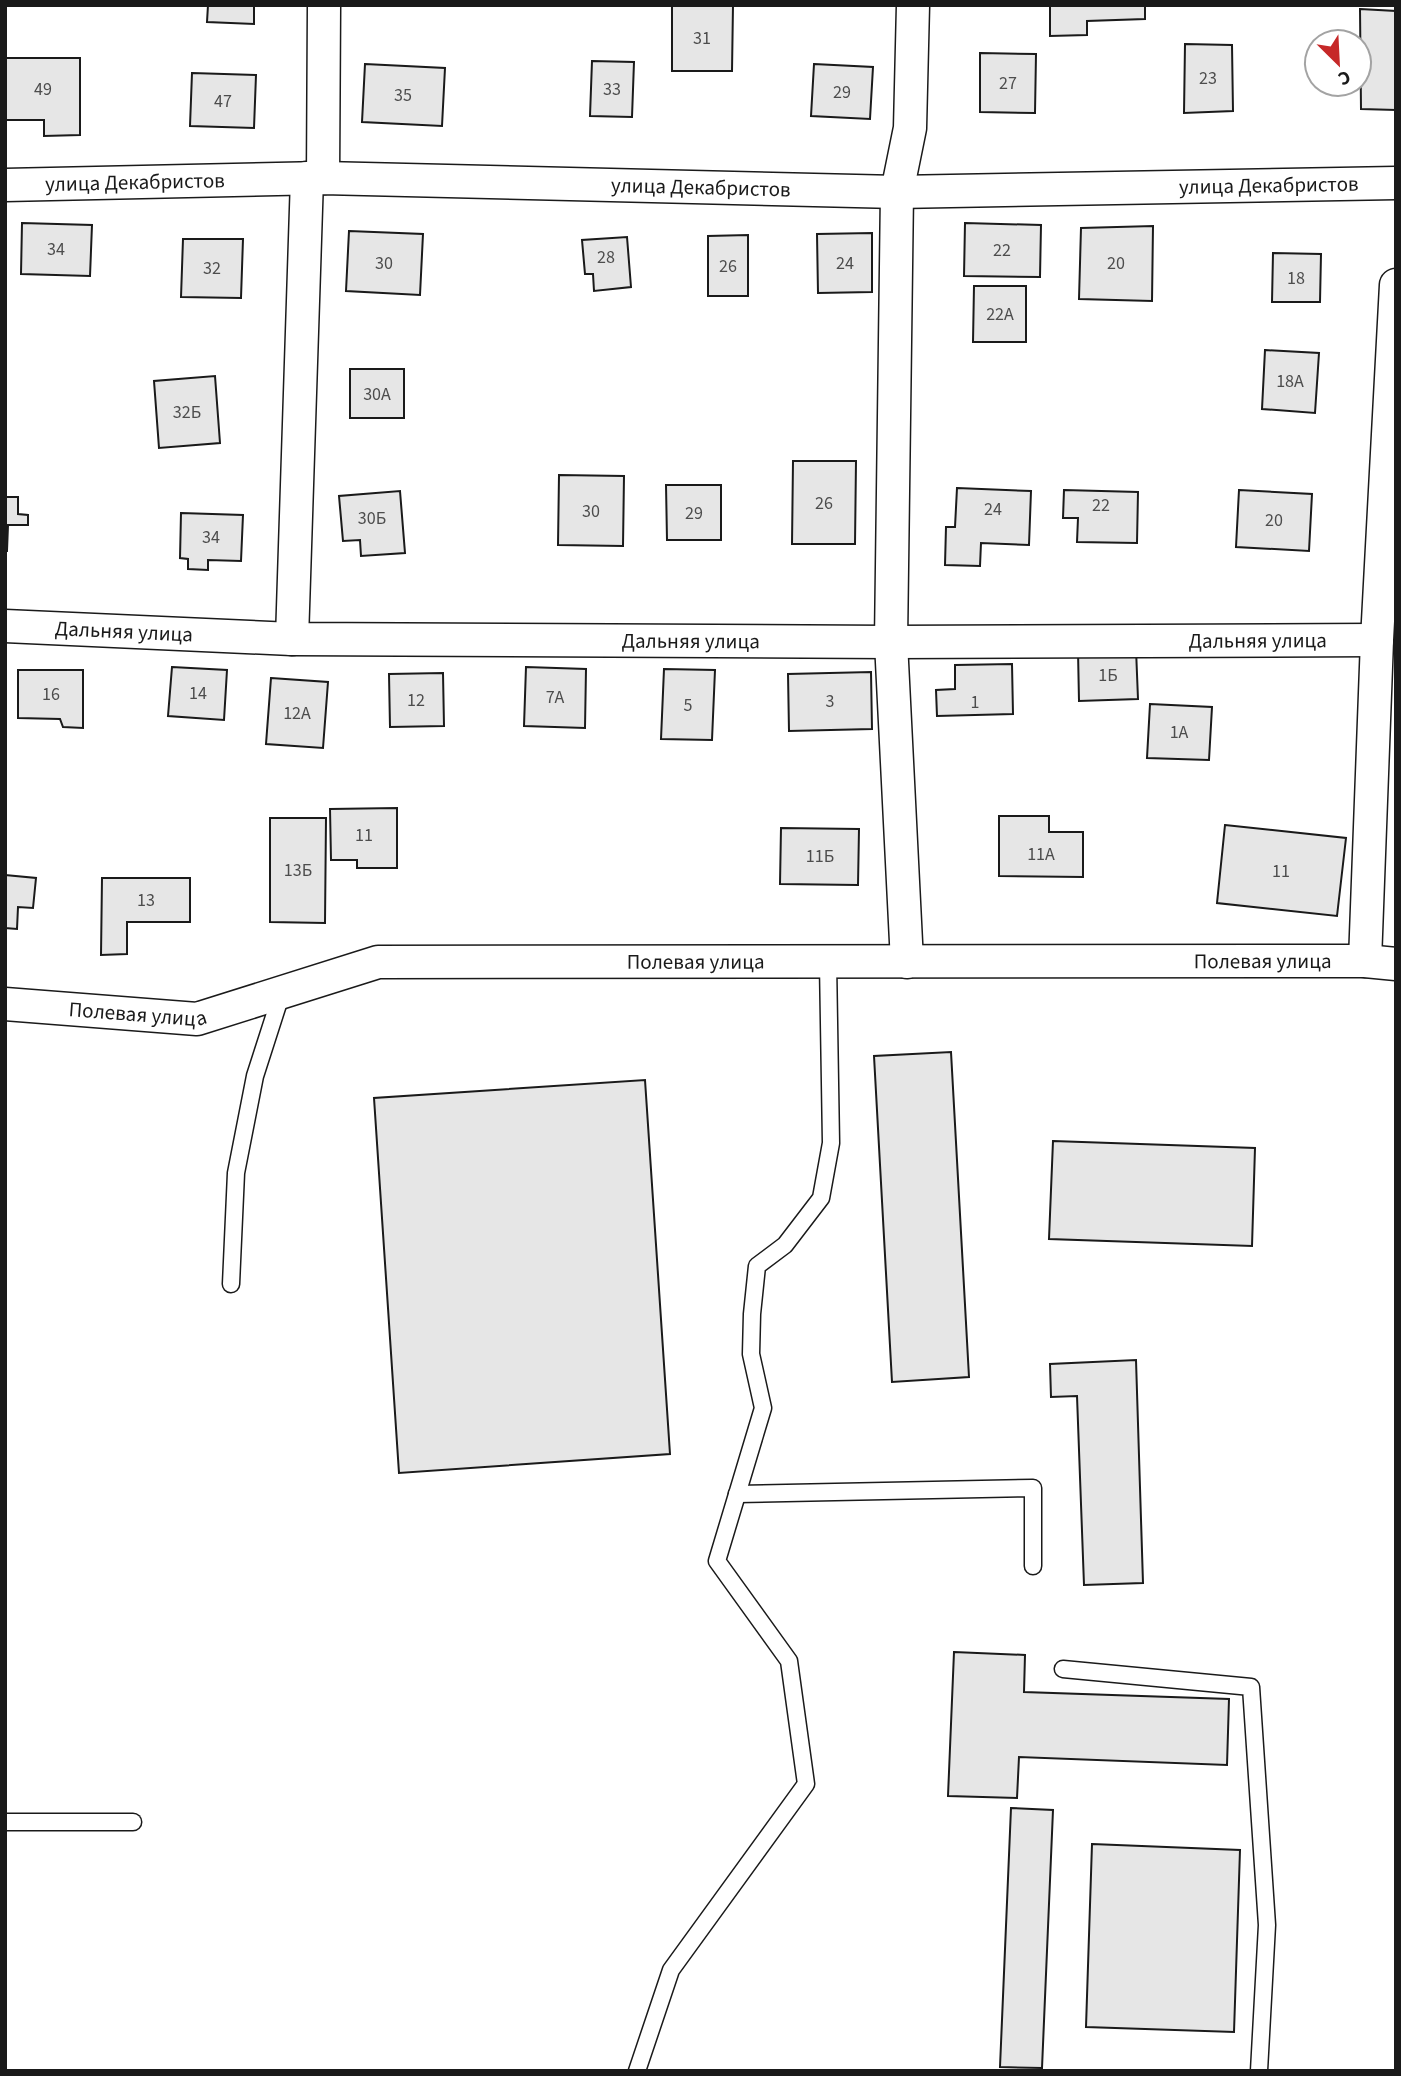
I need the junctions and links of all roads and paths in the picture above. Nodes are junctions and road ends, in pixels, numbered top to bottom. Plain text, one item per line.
1 (324, 5) edge
2 (913, 5) edge
3 (315, 178) junction
4 (1396, 183) edge
5 (5, 185) edge
6 (897, 192) junction
7 (1396, 285) edge
8 (5, 626) edge
9 (292, 639) junction
10 (1377, 640) junction
11 (891, 642) junction
12 (1364, 961) junction
13 (828, 962) junction
14 (907, 962) junction
15 (1396, 964) edge
16 (282, 992) junction
17 (5, 1004) edge
18 (231, 1284) dead end
19 (737, 1494) junction
20 (1033, 1566) dead end
21 (1063, 1670) dead end
22 (5, 1822) edge
23 (133, 1822) dead end
24 (636, 2071) edge
25 (1259, 2071) edge

1 - 3 street
2 - 6 street
3 - 5 street, улица Декабристов
3 - 6 street, улица Декабристов
3 - 9 street
4 - 6 street, улица Декабристов
6 - 11 street
7 - 10 street
8 - 9 street, Дальняя улица
9 - 11 street, Дальняя улица
10 - 11 street, Дальняя улица
10 - 12 street
11 - 14 street
12 - 14 street, Полевая улица
12 - 15 street, Полевая улица
13 - 14 street, Полевая улица
13 - 16 street, Полевая улица
13 - 19 lane
16 - 17 street, Полевая улица
16 - 18 lane
19 - 20 lane
19 - 24 lane
21 - 25 lane
22 - 23 lane

